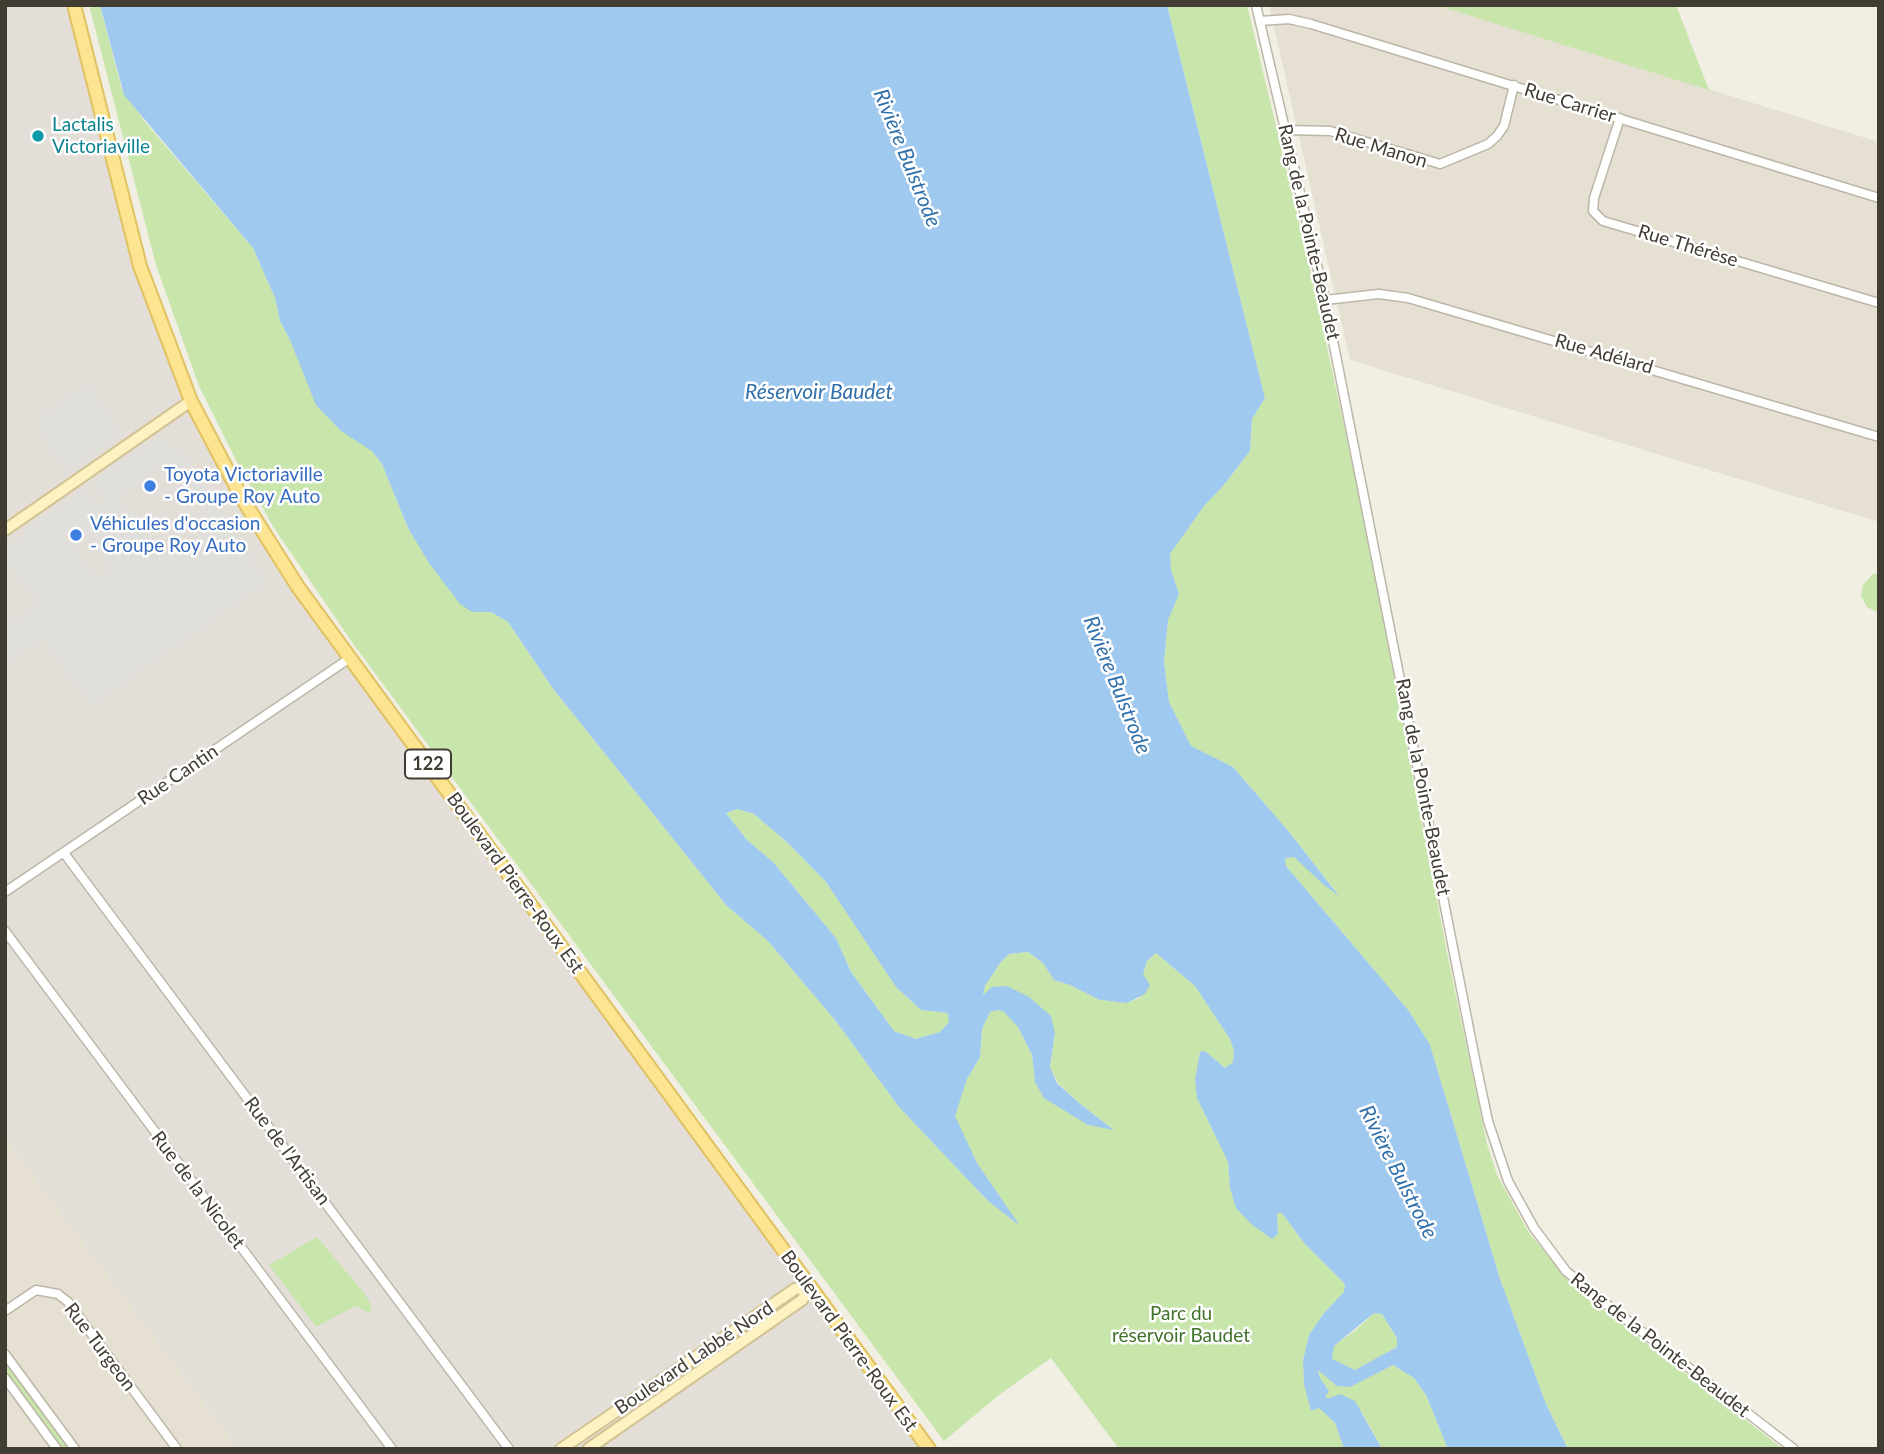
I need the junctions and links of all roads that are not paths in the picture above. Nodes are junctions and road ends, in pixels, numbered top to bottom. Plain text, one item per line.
1 (74, 5) edge
2 (1256, 5) edge
3 (1260, 21) junction
4 (1514, 85) junction
5 (1620, 118) junction
6 (1287, 130) junction
7 (1879, 198) edge
8 (1325, 300) junction
9 (1879, 303) edge
10 (191, 401) junction
11 (1879, 437) edge
12 (5, 530) edge
13 (350, 658) junction
14 (64, 853) junction
15 (5, 892) edge
16 (5, 930) edge
17 (810, 1288) junction
18 (5, 1311) edge
19 (5, 1354) edge
20 (5, 1378) edge
21 (57, 1449) edge
22 (75, 1449) edge
23 (177, 1449) edge
24 (392, 1449) edge
25 (509, 1449) edge
26 (561, 1449) edge
27 (588, 1449) edge
28 (929, 1449) edge
29 (1794, 1449) edge

1 - 10 main road, Boulevard Pierre-Roux Est / 122
2 - 3 street, Rang de la Pointe-Beaudet
3 - 4 street, Rue Carrier
3 - 6 street, Rang de la Pointe-Beaudet
4 - 5 street, Rue Carrier
4 - 6 street, Rue Manon
5 - 7 street, Rue Carrier
5 - 9 street, Rue Thérèse
6 - 8 street, Rang de la Pointe-Beaudet
8 - 11 street, Rue Adélard
8 - 29 street, Rang de la Pointe-Beaudet
10 - 12 main road
10 - 13 main road, Boulevard Pierre-Roux Est / 122
13 - 14 street, Rue Cantin
13 - 17 main road, Boulevard Pierre-Roux Est / 122
14 - 15 street, Rue Cantin
14 - 25 street, Rue de l'Artisan
16 - 24 street, Rue de la Nicolet
17 - 26 main road, Boulevard Labbé Nord
17 - 27 main road, Boulevard Labbé Nord
17 - 28 main road, Boulevard Pierre-Roux Est / 122
18 - 23 street, Rue Turgeon
19 - 22 street
20 - 21 street

